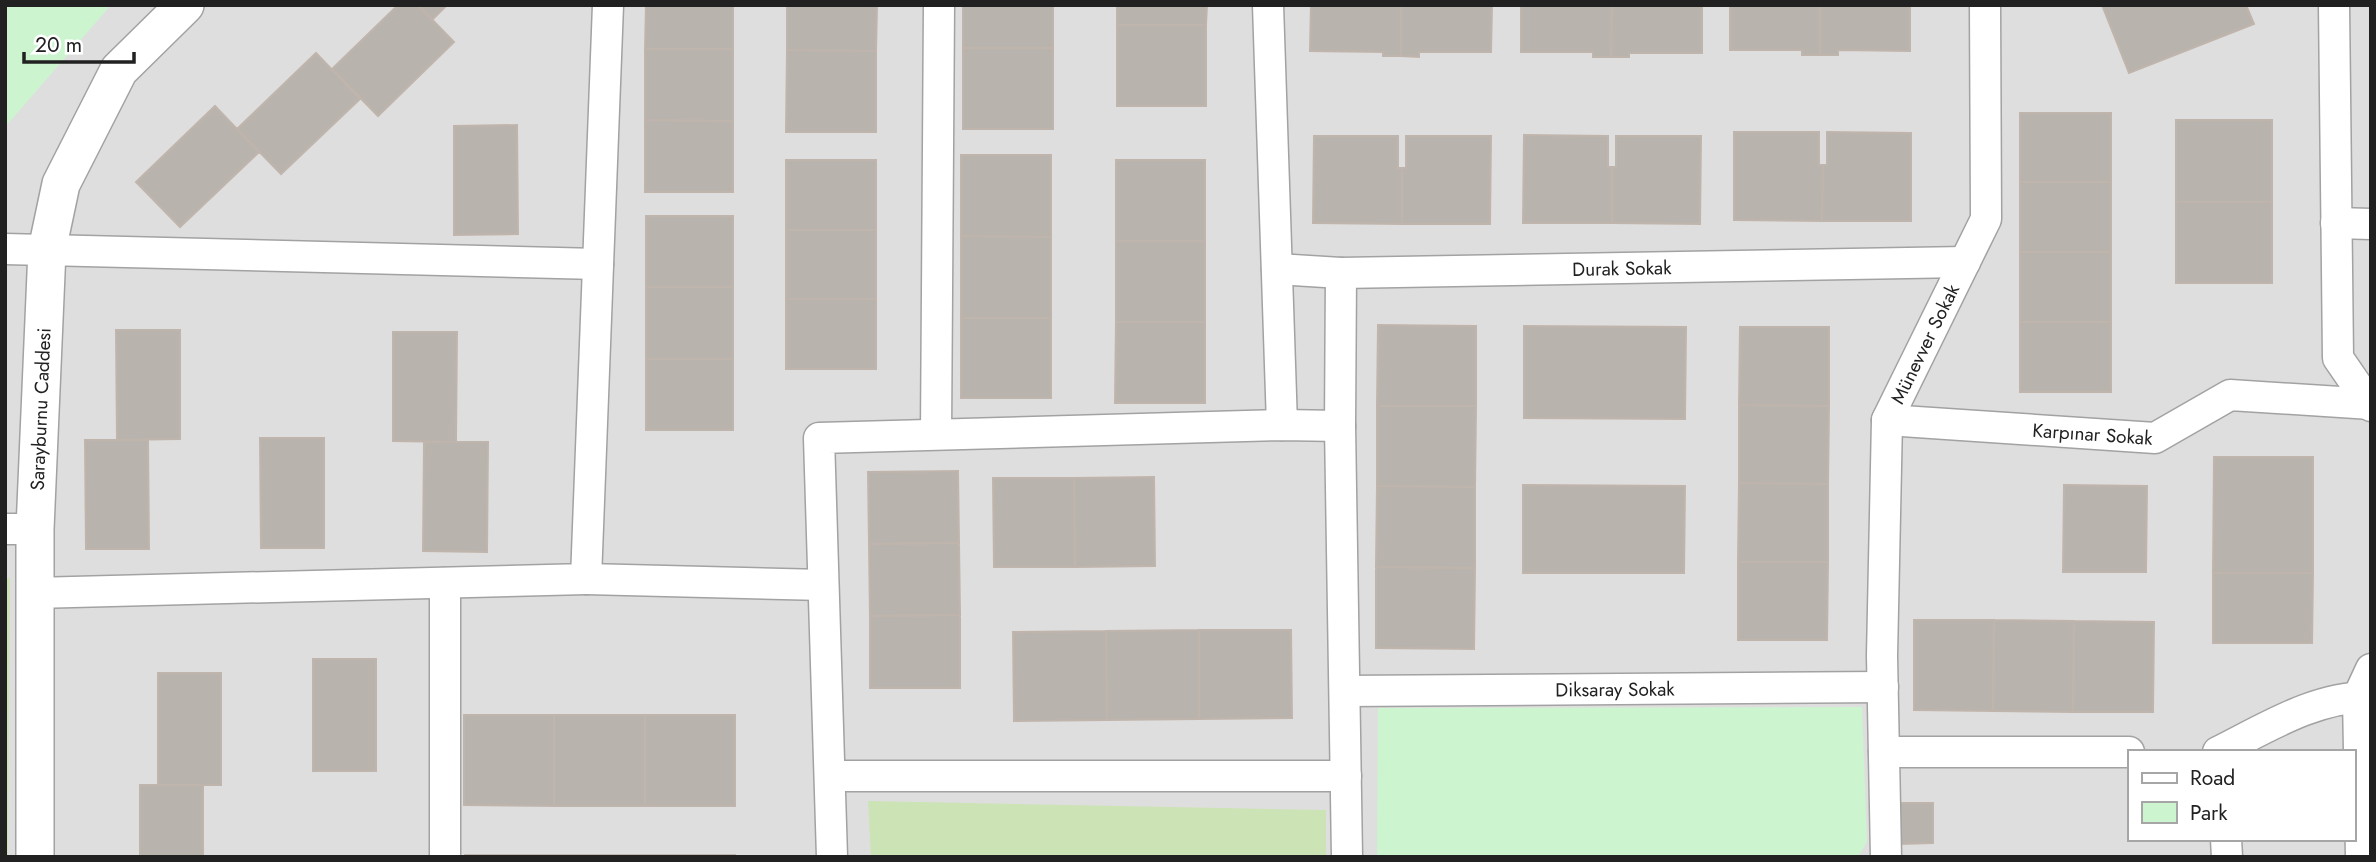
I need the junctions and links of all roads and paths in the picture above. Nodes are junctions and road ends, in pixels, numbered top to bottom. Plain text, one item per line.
1 (185, 5) edge
2 (608, 5) edge
3 (939, 5) edge
4 (1268, 5) edge
5 (1985, 5) edge
6 (2334, 5) edge
7 (2336, 223) junction
8 (2371, 224) edge
9 (5, 249) edge
10 (47, 250) junction
11 (1965, 262) junction
12 (598, 264) junction
13 (1277, 269) junction
14 (1341, 273) junction
15 (2370, 405) edge
16 (1887, 421) junction
17 (1282, 425) junction
18 (1340, 426) junction
19 (936, 434) junction
20 (20, 529) edge
21 (586, 579) junction
22 (445, 583) junction
23 (823, 584) junction
24 (34, 593) junction
25 (2371, 669) edge
26 (1883, 687) junction
27 (1345, 691) junction
28 (2364, 697) edge
29 (2222, 750) edge
30 (1884, 752) junction
31 (2128, 752) edge
32 (831, 776) junction
33 (1346, 776) junction
34 (35, 857) edge
35 (445, 857) edge
36 (832, 857) edge
37 (1347, 857) edge
38 (1886, 857) edge
39 (2361, 857) edge

1 - 10 street, Sarayburnu Caddesi
2 - 12 street
3 - 19 street
4 - 13 street
5 - 11 street, Münevver Sokak
6 - 7 street
7 - 8 street
7 - 15 street
9 - 10 street
10 - 12 street
10 - 20 street, Sarayburnu Caddesi
11 - 14 street, Durak Sokak
11 - 16 street, Münevver Sokak
12 - 21 street
13 - 14 street, Durak Sokak
13 - 17 street
14 - 18 street
15 - 16 street, Karpınar Sokak
16 - 26 street, Münevver Sokak
17 - 18 street
17 - 19 street
18 - 27 street
19 - 23 street
20 - 24 street, Sarayburnu Caddesi
21 - 22 street
21 - 23 street
22 - 24 street
22 - 35 street
23 - 32 street
24 - 34 street, Sarayburnu Caddesi
25 - 28 street
26 - 27 street, Diksaray Sokak
26 - 30 street, Münevver Sokak
27 - 33 street
28 - 29 street
28 - 39 street
30 - 31 street
30 - 38 street, Münevver Sokak
32 - 33 street
32 - 36 street
33 - 37 street

